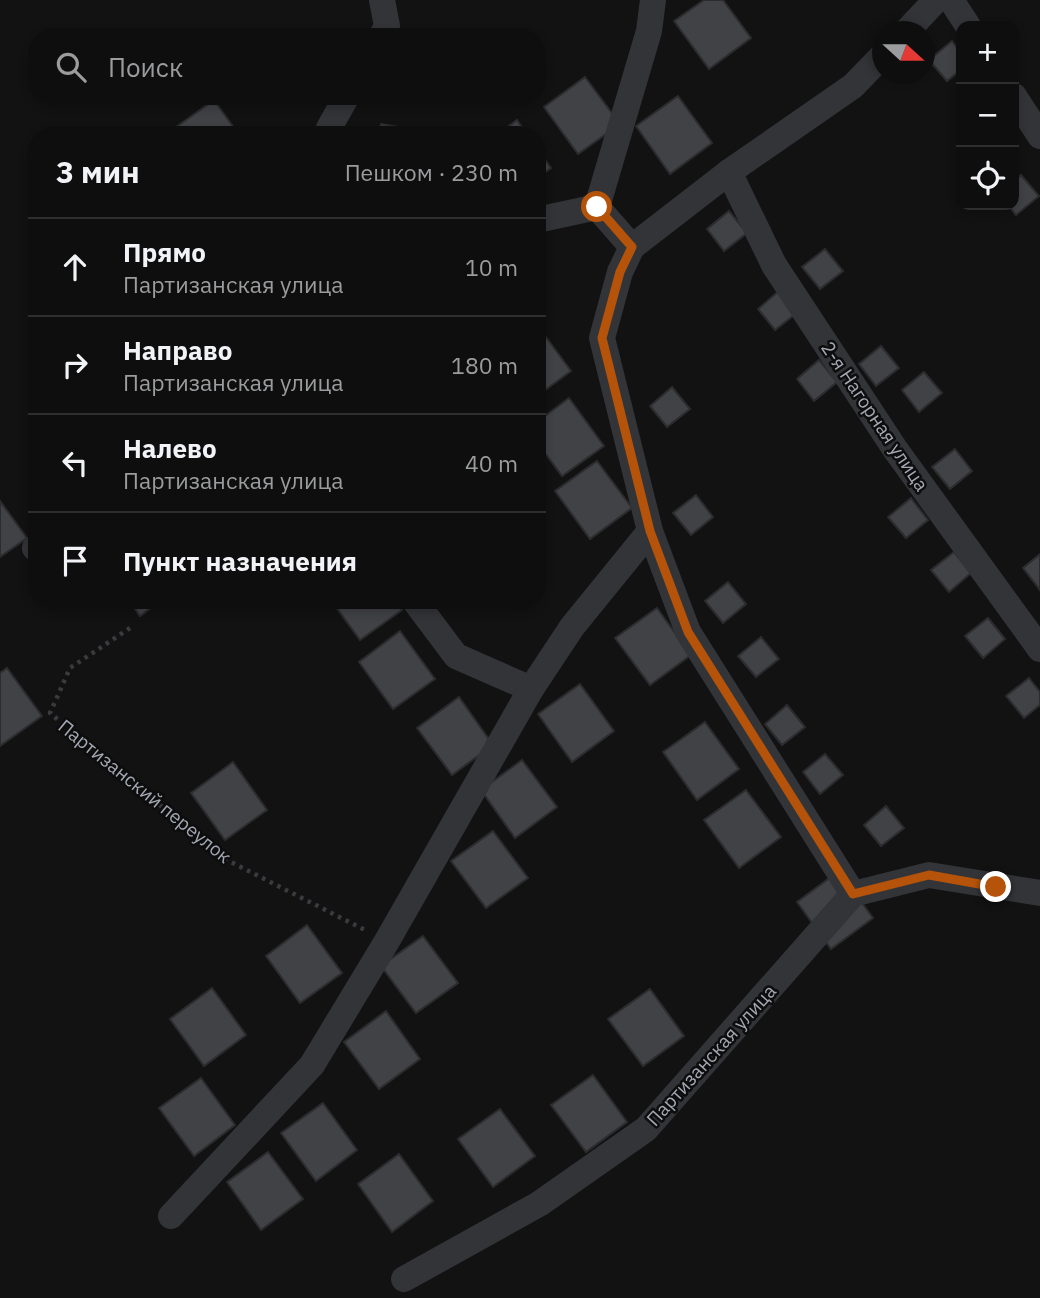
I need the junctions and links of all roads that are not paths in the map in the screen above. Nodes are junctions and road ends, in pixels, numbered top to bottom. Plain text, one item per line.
1 (382, 0) edge
2 (653, 0) edge
3 (936, 0) edge
4 (951, 0) edge
5 (916, 21) edge
6 (965, 21) edge
7 (386, 28) edge
8 (872, 66) edge
9 (1019, 104) edge
10 (342, 105) edge
11 (330, 126) edge
12 (1040, 136) edge
13 (729, 172) junction
14 (597, 207) junction
15 (546, 218) edge
16 (632, 247) junction
17 (650, 531) junction
18 (421, 609) edge
19 (1040, 649) edge
20 (531, 688) junction
21 (1040, 893) edge
22 (853, 894) junction
23 (171, 1216) dead end
24 (404, 1279) dead end

1 - 7 street
2 - 14 street
3 - 5 street
4 - 6 street
8 - 13 street
9 - 12 street
10 - 11 street
13 - 16 street
13 - 19 street, 2-я Нагорная улица
14 - 15 street
14 - 16 street
16 - 17 street
17 - 20 street
17 - 22 street
18 - 20 street
20 - 23 street
21 - 22 street
22 - 24 street, Партизанская улица

